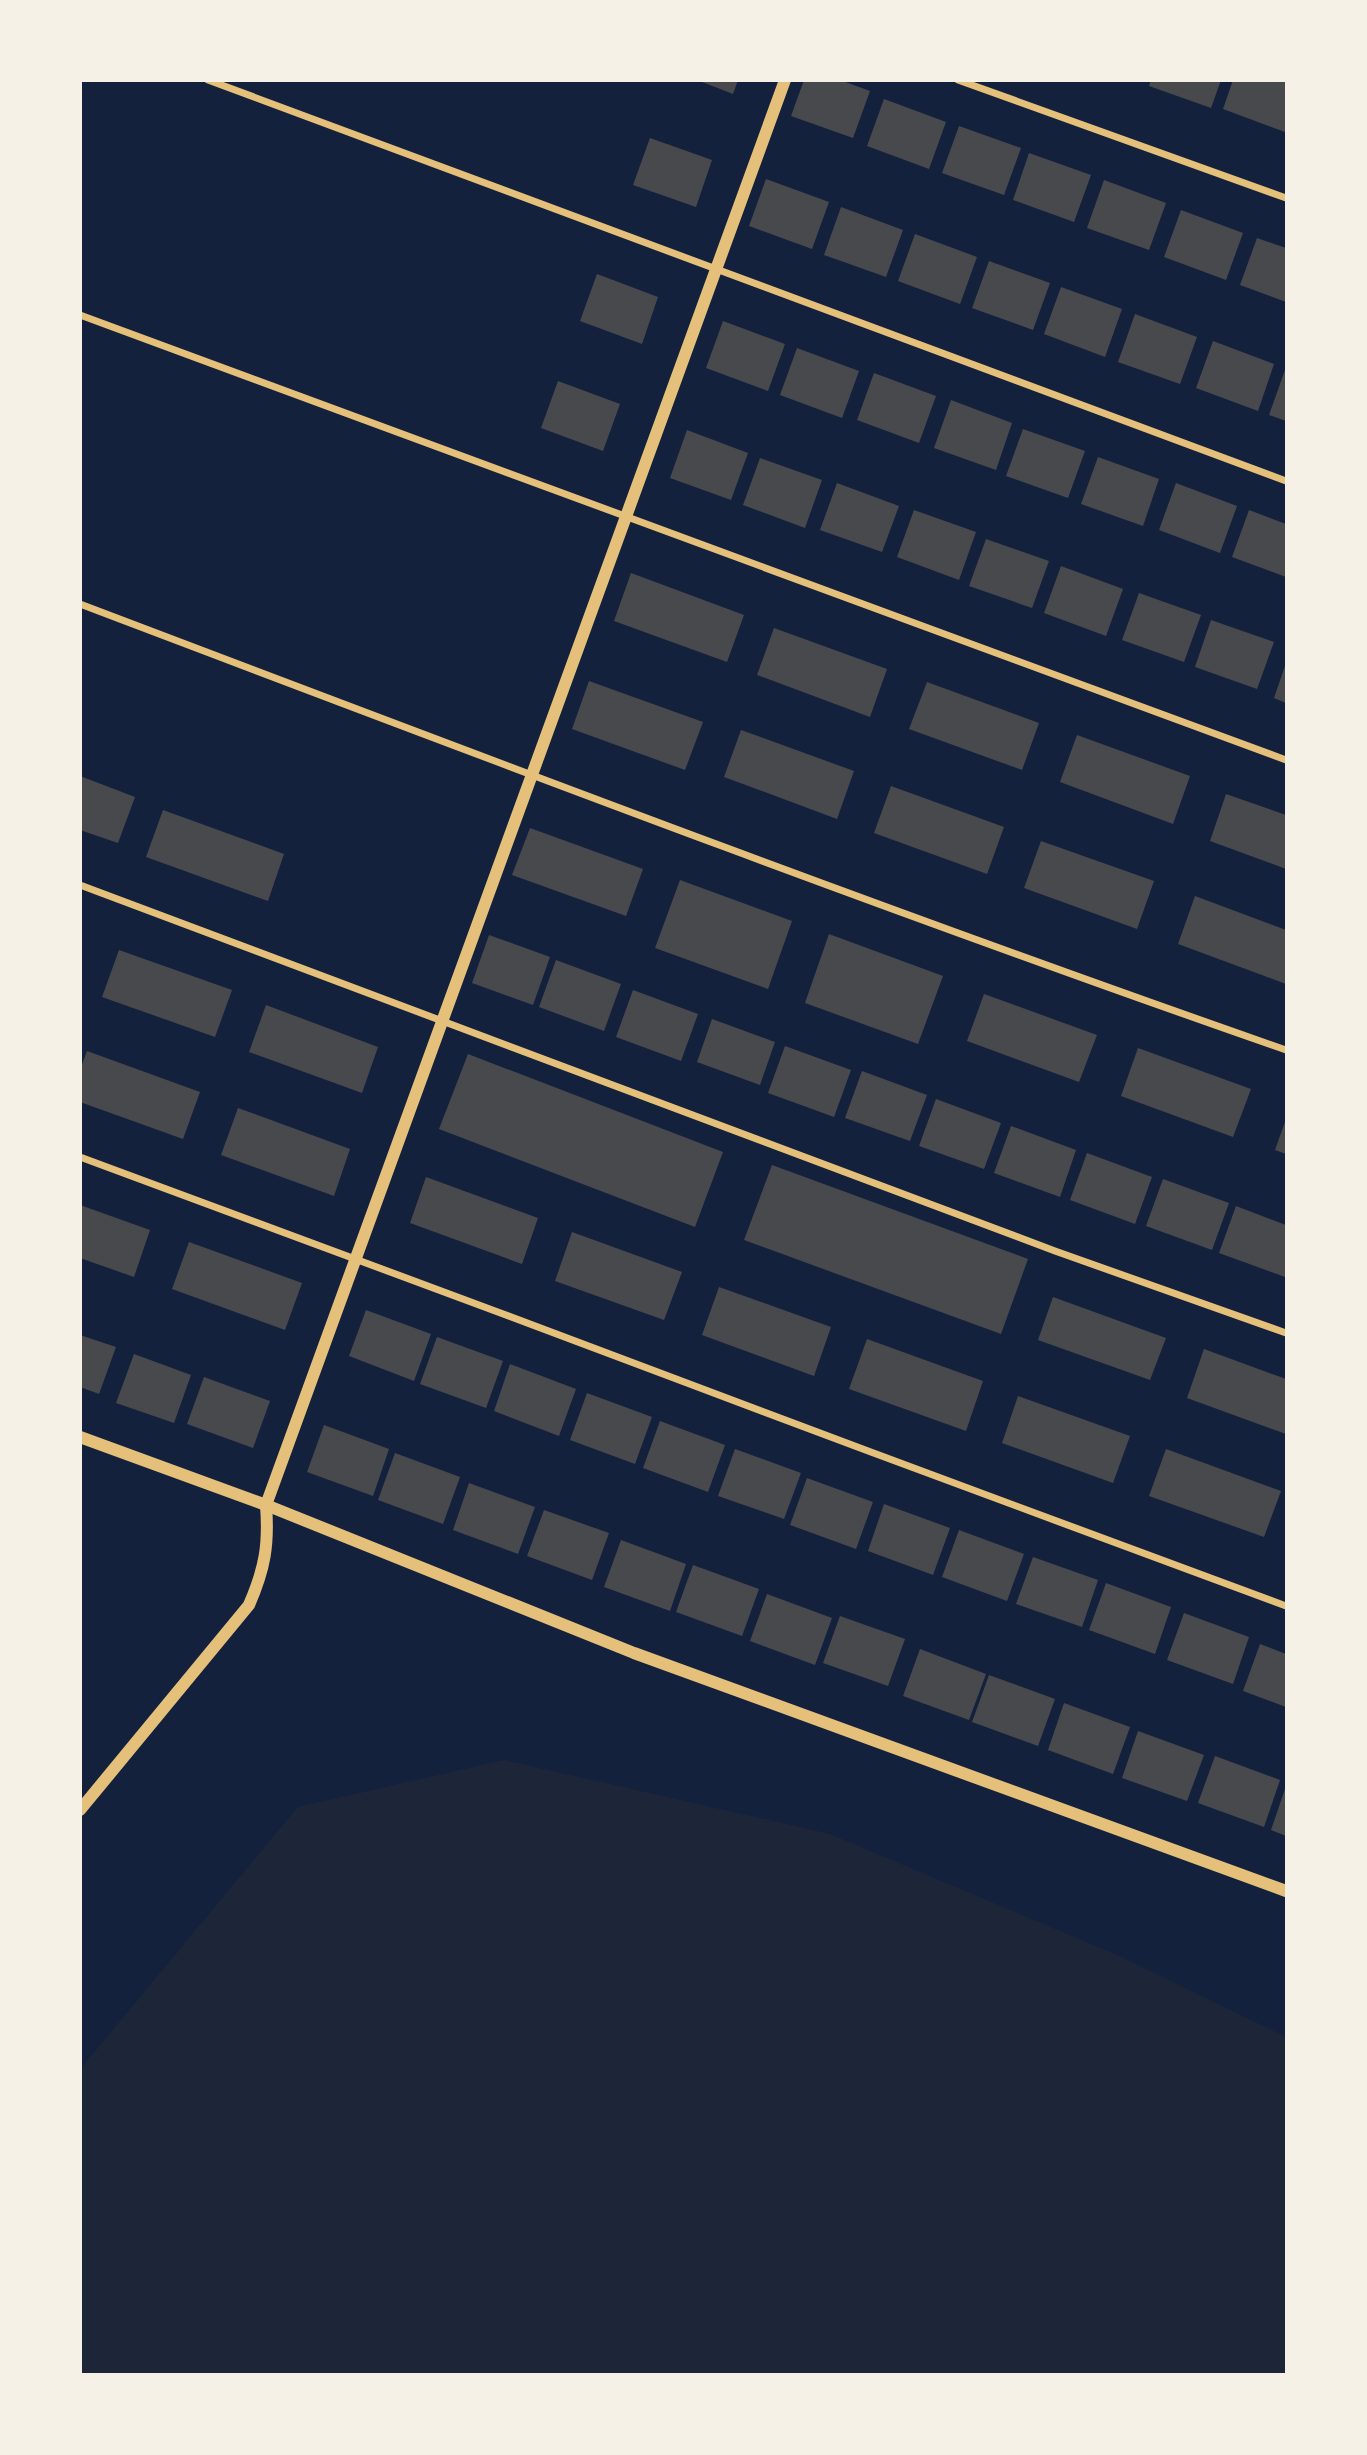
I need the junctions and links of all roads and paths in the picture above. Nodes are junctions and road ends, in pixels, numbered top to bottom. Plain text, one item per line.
1 (208, 80) edge
2 (785, 80) edge
3 (958, 80) edge
4 (1286, 198) edge
5 (716, 271) junction
6 (80, 315) edge
7 (1286, 481) edge
8 (626, 518) junction
9 (80, 604) edge
10 (1286, 760) edge
11 (532, 775) junction
12 (80, 886) edge
13 (443, 1021) junction
14 (1286, 1050) edge
15 (80, 1157) edge
16 (356, 1258) junction
17 (1286, 1334) edge
18 (80, 1437) edge
19 (266, 1505) junction
20 (1286, 1606) edge
21 (80, 1810) edge
22 (1286, 1891) edge

1 - 5 street
2 - 5 street
3 - 4 street
5 - 7 street
5 - 8 street
6 - 8 street
8 - 10 street
8 - 11 street
9 - 11 street
11 - 13 street
11 - 14 street
12 - 13 street
13 - 16 street
13 - 17 street
15 - 16 street
16 - 19 street
16 - 20 street
18 - 19 street
19 - 21 street
19 - 22 street

